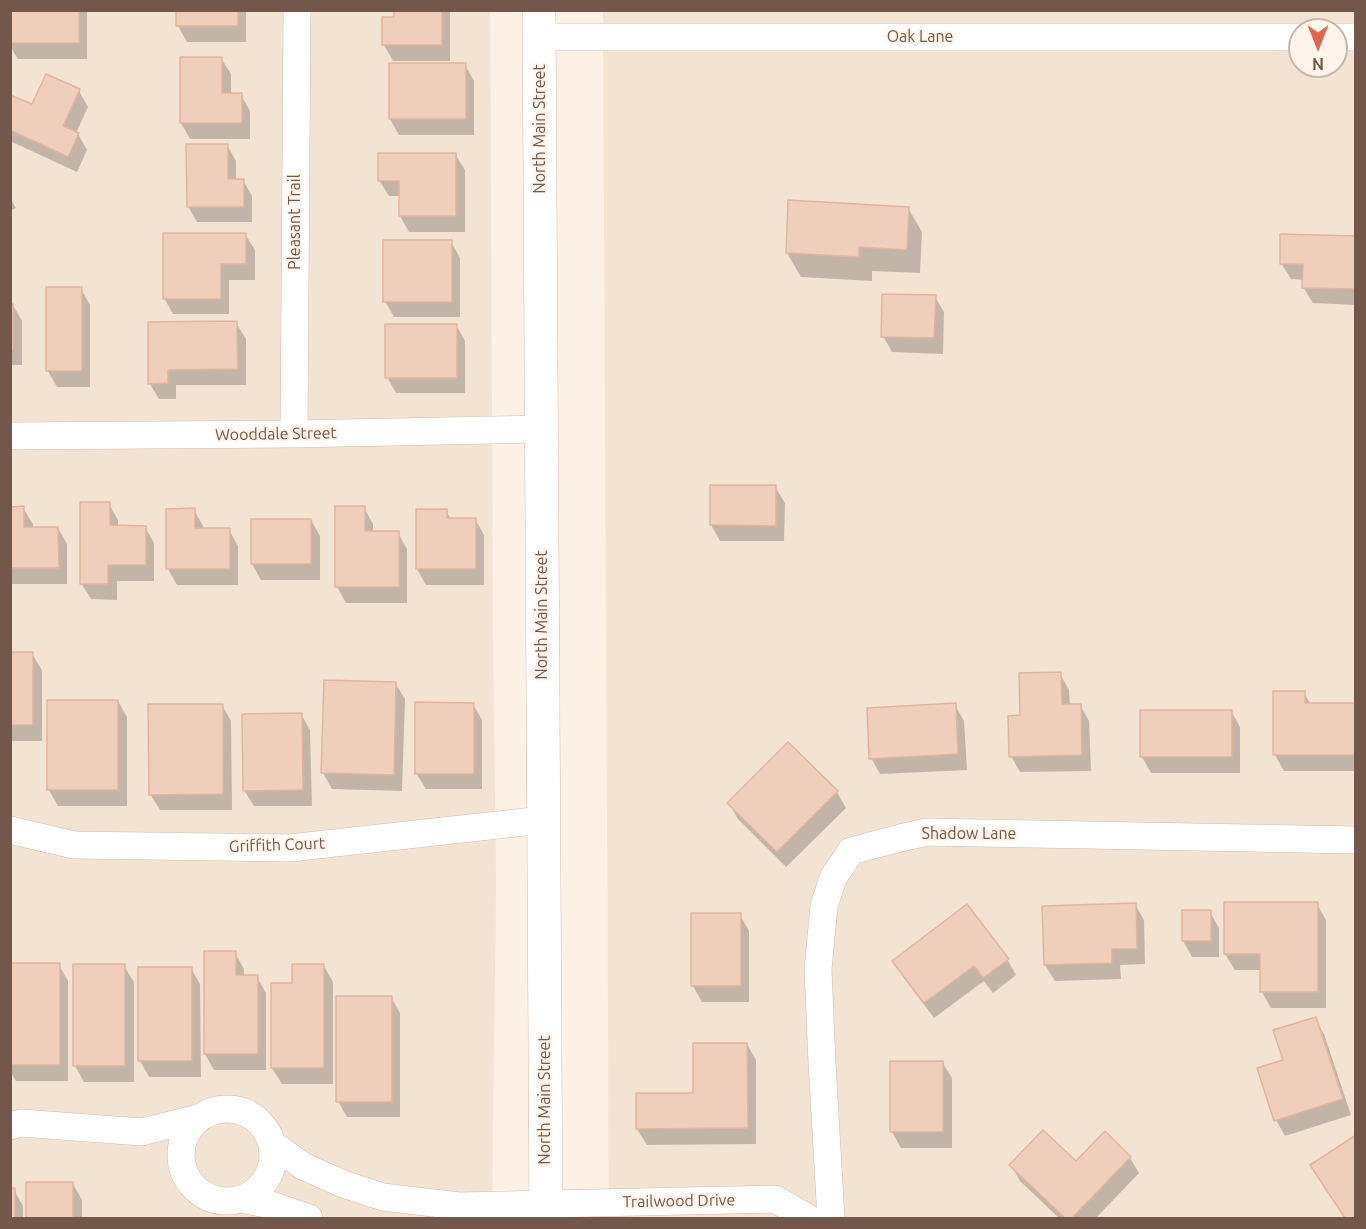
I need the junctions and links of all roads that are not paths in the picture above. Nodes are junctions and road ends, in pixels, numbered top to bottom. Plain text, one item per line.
1 (297, 10) edge
2 (539, 23) edge
3 (1288, 36) edge
4 (541, 429) junction
5 (294, 434) junction
6 (10, 436) edge
7 (543, 820) junction
8 (10, 830) edge
9 (1356, 840) edge
10 (198, 1118) junction
11 (10, 1126) edge
12 (142, 1132) junction
13 (272, 1144) junction
14 (184, 1173) junction
15 (241, 1199) junction
16 (545, 1211) edge
17 (309, 1218) edge
18 (808, 1218) edge
19 (831, 1218) edge

1 - 5 street, Pleasant Trail
2 - 3 street, Oak Lane
2 - 4 main road, North Main Street
4 - 5 street, Wooddale Street
4 - 7 main road, North Main Street
5 - 6 street, Wooddale Street
7 - 8 street, Griffith Court
7 - 16 main road, North Main Street
9 - 19 street, Shadow Lane
10 - 12 street
10 - 13 street
10 - 14 street
11 - 12 street
12 - 14 street
13 - 15 street
13 - 16 street, Trailwood Drive
14 - 15 street
15 - 17 street
16 - 18 street, Trailwood Drive

